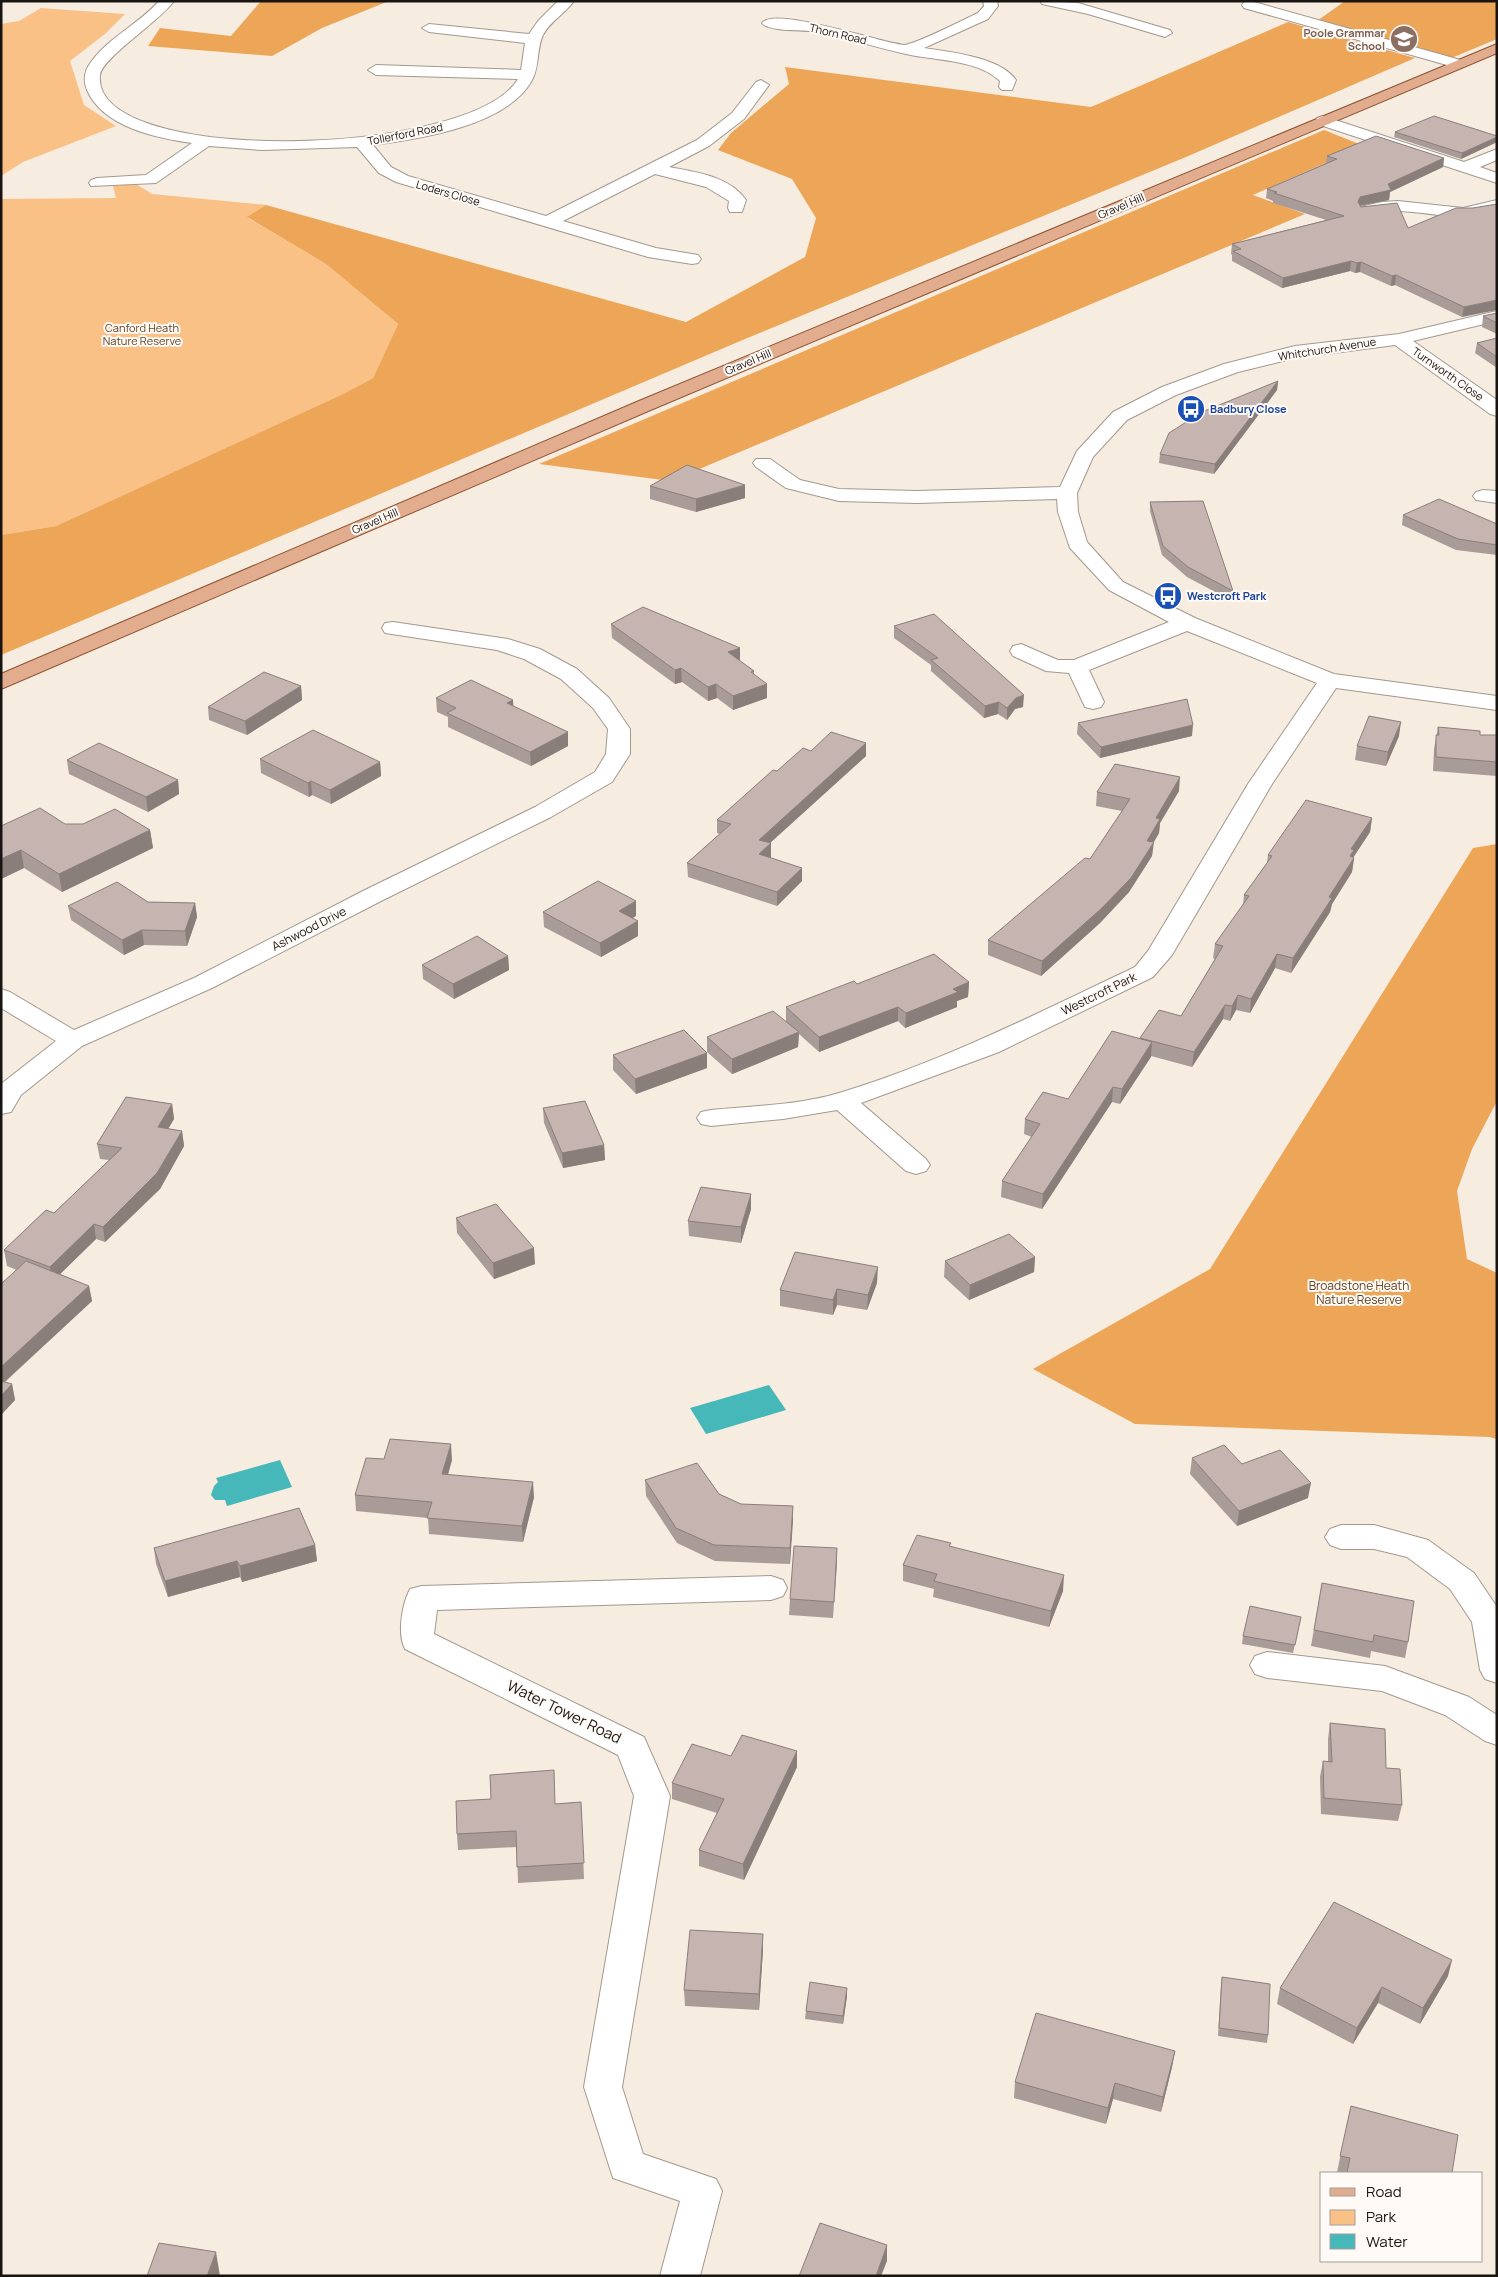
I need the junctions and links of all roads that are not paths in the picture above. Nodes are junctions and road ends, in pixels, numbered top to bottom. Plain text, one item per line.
1 (167, 1) edge
2 (567, 1) edge
3 (990, 1) edge
4 (1047, 1) edge
5 (1285, 2) edge
6 (1242, 3) edge
7 (1291, 16) junction
8 (768, 23) dead end
9 (429, 28) dead end
10 (1166, 33) dead end
11 (534, 39) junction
12 (1497, 48) edge
13 (907, 50) junction
14 (1458, 64) junction
15 (376, 70) dead end
16 (527, 76) junction
17 (760, 85) dead end
18 (1007, 87) dead end
19 (1323, 121) junction
20 (206, 141) junction
21 (361, 142) junction
22 (1497, 154) edge
23 (1464, 168) junction
24 (655, 169) junction
25 (1497, 178) edge
26 (97, 183) dead end
27 (1497, 204) edge
28 (736, 208) dead end
29 (1366, 211) edge
30 (548, 222) junction
31 (692, 259) dead end
32 (1497, 316) edge
33 (1399, 339) junction
34 (1497, 410) edge
35 (763, 463) dead end
36 (1067, 493) junction
37 (1187, 623) junction
38 (393, 628) dead end
39 (1021, 651) dead end
40 (1077, 667) junction
41 (1330, 680) junction
42 (1, 682) edge
43 (1093, 702) dead end
44 (1497, 703) edge
45 (1, 997) edge
46 (72, 1040) junction
47 (843, 1101) junction
48 (1, 1106) edge
49 (711, 1118) dead end
50 (916, 1165) dead end
51 (1341, 1537) dead end
52 (771, 1588) dead end
53 (1267, 1664) dead end
54 (1497, 1670) edge
55 (1497, 1732) edge
56 (680, 2276) edge

1 - 20 street, Tollerford Road
2 - 11 street
3 - 13 street
4 - 10 street
5 - 6 street
5 - 7 street
6 - 7 street
7 - 14 street
8 - 13 street, Thorn Road
9 - 11 street
11 - 16 street
12 - 14 main road, Gravel Hill
13 - 18 street, Thorn Road
14 - 19 main road, Gravel Hill
15 - 16 street
16 - 21 street, Tollerford Road
17 - 24 street
19 - 23 street
19 - 42 main road, Gravel Hill
20 - 21 street, Tollerford Road
20 - 26 street
21 - 30 street, Loders Close
22 - 23 street
23 - 25 street
24 - 28 street
24 - 30 street
27 - 29 street
30 - 31 street, Loders Close
32 - 33 street, Whitchurch Avenue
33 - 34 street, Turnworth Close
33 - 36 street, Whitchurch Avenue
35 - 36 street
36 - 37 street
37 - 40 street
37 - 41 street
38 - 46 street, Ashwood Drive
39 - 40 street
40 - 43 street
41 - 44 street
41 - 47 street, Westcroft Park
45 - 46 street
46 - 48 street, Ashwood Drive
47 - 49 street, Westcroft Park
47 - 50 street
51 - 54 street
52 - 56 street, Water Tower Road
53 - 55 street

